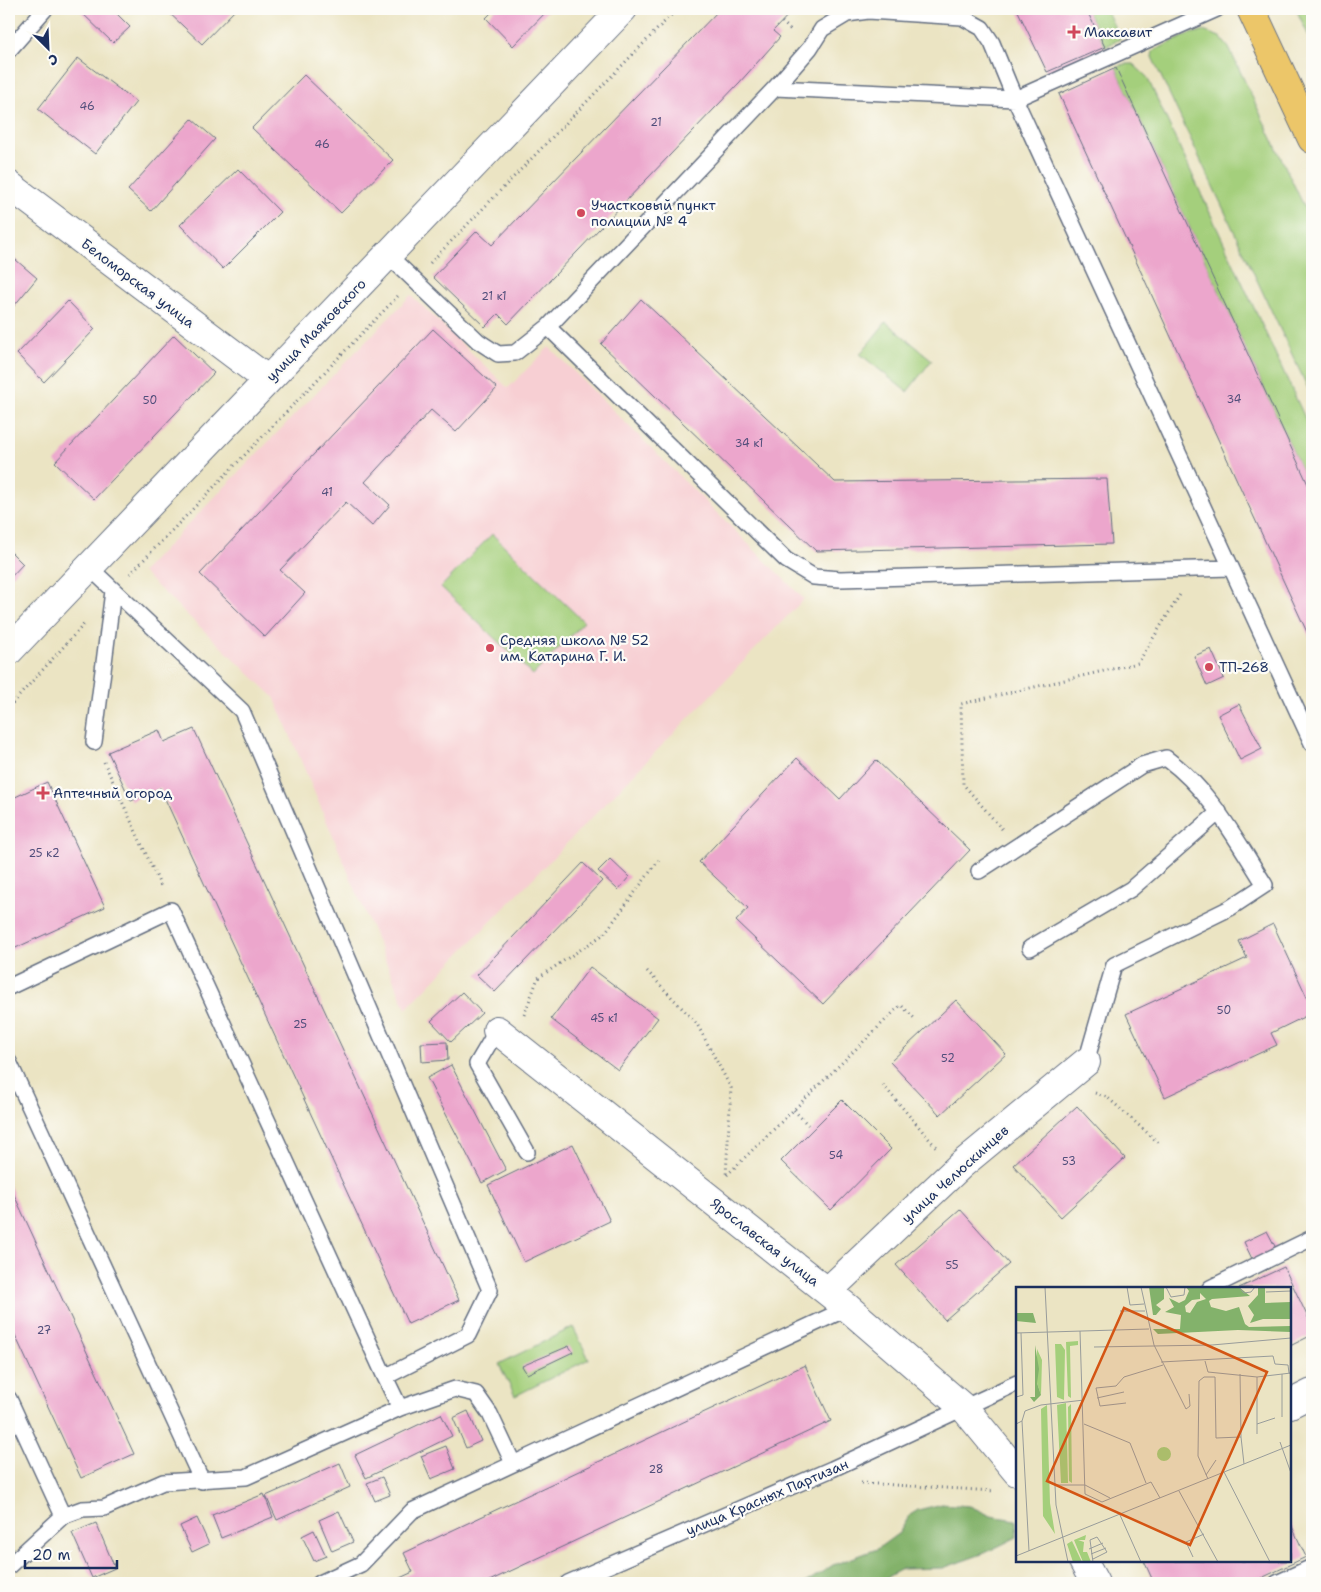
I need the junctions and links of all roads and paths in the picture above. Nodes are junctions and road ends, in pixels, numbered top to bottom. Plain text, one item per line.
1 (45, 9) edge
2 (623, 9) edge
3 (677, 9) edge
4 (1217, 9) edge
5 (1251, 9) edge
6 (9, 50) edge
7 (775, 88) junction
8 (1015, 99) junction
9 (1312, 139) edge
10 (9, 185) edge
11 (388, 255) junction
12 (413, 280) junction
13 (548, 327) junction
14 (268, 380) junction
15 (88, 568) junction
16 (1231, 568) junction
17 (1196, 569) junction
18 (114, 591) junction
19 (9, 651) edge
20 (9, 707) edge
21 (94, 742) joint
22 (1312, 743) edge
23 (1219, 812) junction
24 (1018, 847) junction
25 (659, 860) dead end
26 (980, 872) dead end
27 (171, 910) junction
28 (1030, 948) dead end
29 (647, 971) dead end
30 (9, 987) edge
31 (916, 1020) dead end
32 (505, 1037) junction
33 (9, 1062) edge
34 (1086, 1062) joint
35 (1064, 1081) junction
36 (883, 1085) dead end
37 (794, 1110) junction
38 (808, 1125) dead end
39 (1161, 1145) dead end
40 (527, 1152) dead end
41 (956, 1170) junction
42 (726, 1176) junction
43 (706, 1195) junction
44 (1312, 1238) edge
45 (1212, 1287) edge
46 (838, 1300) junction
47 (385, 1377) junction
48 (1016, 1384) edge
49 (1312, 1394) edge
50 (9, 1399) edge
51 (1291, 1404) edge
52 (400, 1408) junction
53 (965, 1409) junction
54 (513, 1464) junction
55 (1016, 1471) edge
56 (202, 1481) junction
57 (855, 1483) dead end
58 (998, 1491) dead end
59 (63, 1516) junction
60 (1083, 1562) edge
61 (9, 1566) edge
62 (1312, 1567) edge
63 (320, 1583) edge
64 (568, 1583) edge
65 (1095, 1583) edge
66 (1278, 1583) edge

1 - 6 lane
2 - 11 street, улица Маяковского
3 - 12 path
4 - 8 lane
5 - 9 main road
7 - 8 lane
7 - 8 lane
7 - 13 lane
8 - 16 lane
10 - 14 street, Беломорская улица
11 - 12 lane
11 - 14 street, улица Маяковского
12 - 13 lane
12 - 18 path
13 - 17 lane
14 - 15 street, улица Маяковского
15 - 18 lane
15 - 19 street, улица Маяковского
16 - 17 lane
16 - 22 lane
17 - 24 path
18 - 20 path
18 - 21 lane
18 - 47 lane
21 - 27 path
23 - 24 lane
23 - 28 lane
23 - 34 lane
24 - 26 lane
25 - 32 path
27 - 30 lane
27 - 47 lane
29 - 42 path
31 - 37 path
32 - 40 lane
32 - 43 street, Ярославская улица
33 - 56 lane
34 - 35 street, улица Челюскинцев
35 - 39 path
35 - 41 street, улица Челюскинцев
36 - 41 path
37 - 38 path
37 - 42 path
41 - 46 street, улица Челюскинцев
42 - 43 path
43 - 46 street, Ярославская улица
44 - 45 lane
46 - 53 street, Ярославская улица
46 - 54 lane
47 - 52 lane
48 - 53 lane, улица Красных Партизан
49 - 51 street
50 - 59 lane
52 - 54 lane
52 - 56 lane
53 - 55 street, Ярославская улица
53 - 64 lane, улица Красных Партизан
54 - 63 lane
56 - 59 lane
57 - 58 path
59 - 61 lane
60 - 65 street
62 - 66 lane

